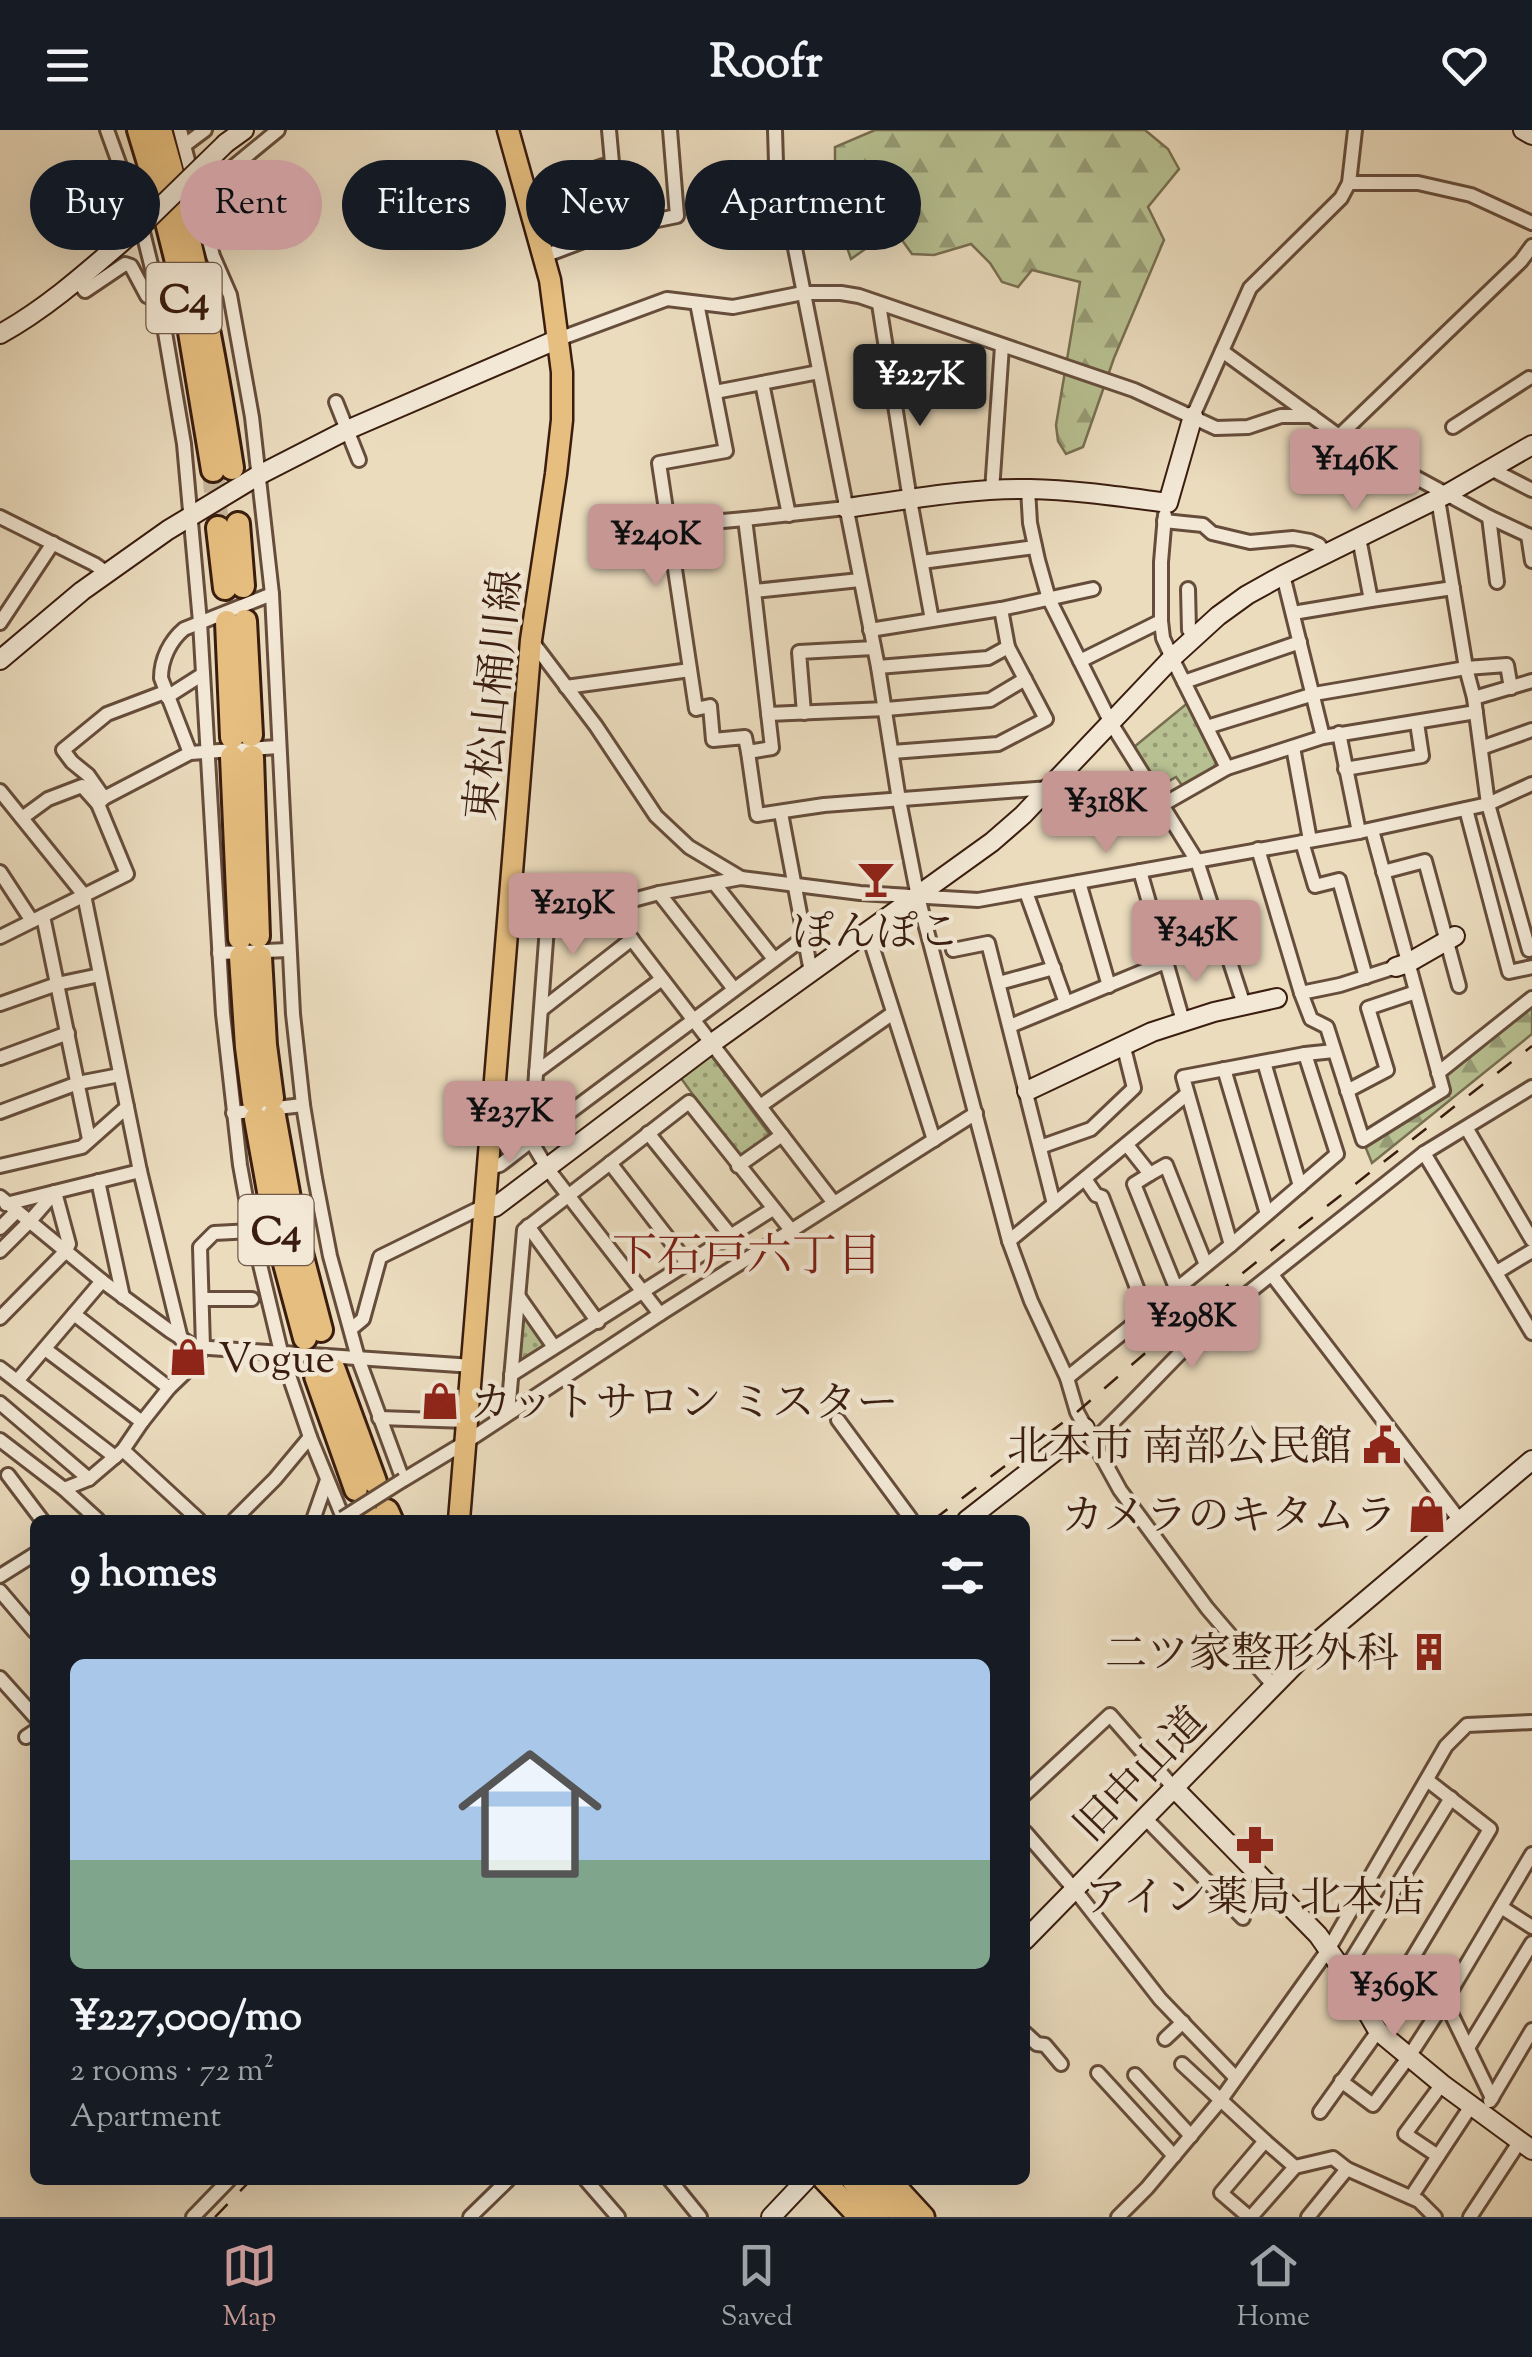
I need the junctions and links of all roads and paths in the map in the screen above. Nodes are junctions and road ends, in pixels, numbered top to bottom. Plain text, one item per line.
1 (107, 130) edge
2 (139, 130) edge
3 (160, 130) edge
4 (180, 130) edge
5 (206, 130) edge
6 (244, 130) edge
7 (278, 130) edge
8 (508, 130) edge
9 (610, 130) edge
10 (670, 130) edge
11 (775, 130) edge
12 (1355, 130) edge
13 (1522, 130) edge
14 (1532, 135) edge
15 (184, 145) junction
16 (119, 160) edge
17 (188, 160) edge
18 (242, 160) edge
19 (612, 160) edge
20 (1350, 183) junction
21 (526, 192) edge
22 (160, 207) edge
23 (665, 218) edge
24 (1532, 223) edge
25 (1532, 246) edge
26 (114, 250) edge
27 (149, 250) edge
28 (211, 250) edge
29 (542, 250) edge
30 (560, 250) edge
31 (544, 256) junction
32 (77, 280) junction
33 (158, 292) junction
34 (803, 293) junction
35 (698, 303) junction
36 (879, 304) junction
37 (0, 334) edge
38 (556, 340) junction
39 (1002, 346) junction
40 (1222, 351) junction
41 (819, 372) junction
42 (1527, 376) edge
43 (762, 383) junction
44 (715, 392) junction
45 (336, 402) dead end
46 (1193, 416) junction
47 (1312, 416) junction
48 (1454, 428) dead end
49 (347, 430) junction
50 (1339, 436) junction
51 (1532, 446) edge
52 (358, 460) dead end
53 (1491, 470) junction
54 (259, 475) junction
55 (1028, 489) junction
56 (1532, 490) edge
57 (992, 491) junction
58 (1443, 496) junction
59 (910, 500) junction
60 (846, 508) junction
61 (1166, 512) junction
62 (789, 515) junction
63 (0, 517) edge
64 (1490, 517) junction
65 (192, 518) junction
66 (745, 519) junction
67 (228, 526) tunnel mouth
68 (667, 526) junction
69 (1530, 536) edge
70 (1359, 538) junction
71 (53, 543) junction
72 (1035, 547) junction
73 (1326, 554) junction
74 (1532, 561) edge
75 (922, 562) junction
76 (108, 573) junction
77 (1283, 575) junction
78 (860, 580) junction
79 (1497, 582) dead end
80 (234, 587) dead end
81 (1453, 588) junction
82 (1094, 589) dead end
83 (1188, 590) dead end
84 (754, 591) junction
85 (272, 594) junction
86 (1049, 599) junction
87 (1370, 600) junction
88 (1001, 609) junction
89 (1293, 613) junction
90 (932, 620) junction
91 (1161, 621) junction
92 (200, 622) junction
93 (236, 622) dead end
94 (0, 624) edge
95 (870, 630) junction
96 (1194, 636) junction
97 (530, 640) junction
98 (1300, 642) junction
99 (16, 646) junction
100 (1008, 647) junction
101 (874, 648) junction
102 (1172, 658) junction
103 (0, 660) edge
104 (1080, 661) junction
105 (878, 667) junction
106 (1466, 668) junction
107 (690, 670) junction
108 (203, 674) junction
109 (1025, 679) junction
110 (1532, 681) edge
111 (1184, 682) junction
112 (566, 687) junction
113 (1510, 688) junction
114 (166, 694) junction
115 (1314, 694) junction
116 (1475, 705) junction
117 (886, 709) junction
118 (768, 714) junction
119 (804, 714) junction
120 (1417, 723) junction
121 (1112, 724) junction
122 (1207, 727) junction
123 (1532, 730) edge
124 (1338, 733) junction
125 (1323, 737) junction
126 (1293, 746) junction
127 (278, 747) junction
128 (1481, 748) junction
129 (208, 751) junction
130 (190, 752) junction
131 (748, 752) junction
132 (892, 752) junction
133 (1228, 768) junction
134 (1345, 770) junction
135 (1532, 785) edge
136 (1050, 788) junction
137 (0, 791) edge
138 (899, 800) junction
139 (101, 801) junction
140 (1488, 804) junction
141 (1162, 805) junction
142 (1466, 809) junction
143 (780, 812) junction
144 (22, 818) junction
145 (1365, 831) junction
146 (1306, 841) junction
147 (1258, 849) junction
148 (1196, 861) junction
149 (1140, 871) junction
150 (0, 872) edge
151 (1383, 872) junction
152 (741, 878) junction
153 (1078, 882) junction
154 (714, 883) junction
155 (794, 884) junction
156 (659, 892) junction
157 (1026, 892) junction
158 (84, 895) junction
159 (918, 897) junction
160 (608, 907) junction
161 (548, 914) junction
162 (38, 918) junction
163 (507, 920) junction
164 (868, 933) junction
165 (0, 937) edge
166 (805, 937) junction
167 (1451, 938) junction
168 (632, 939) junction
169 (244, 948) junction
170 (288, 950) junction
171 (953, 950) dead end
172 (1531, 952) edge
173 (774, 959) junction
174 (1168, 961) junction
175 (1402, 965) junction
176 (1532, 967) edge
177 (1054, 968) junction
178 (812, 972) junction
179 (100, 975) junction
180 (1366, 977) junction
181 (662, 979) junction
182 (999, 983) junction
183 (58, 984) junction
184 (1109, 986) junction
185 (1458, 986) dead end
186 (734, 989) junction
187 (1416, 992) junction
188 (1301, 993) junction
189 (1278, 998) dead end
190 (1532, 998) edge
191 (1066, 1003) junction
192 (0, 1004) edge
193 (1244, 1004) junction
194 (541, 1010) junction
195 (894, 1013) junction
196 (692, 1019) junction
197 (1184, 1021) junction
198 (1010, 1026) junction
199 (68, 1033) junction
200 (711, 1044) junction
201 (1123, 1044) junction
202 (1334, 1052) junction
203 (1305, 1054) junction
204 (0, 1058) edge
205 (1264, 1062) junction
206 (1224, 1069) junction
207 (536, 1072) junction
208 (1438, 1073) junction
209 (120, 1076) junction
210 (78, 1083) junction
211 (1532, 1087) edge
212 (1027, 1090) junction
213 (1347, 1091) junction
214 (1187, 1094) junction
215 (303, 1105) junction
216 (760, 1106) junction
217 (127, 1107) junction
218 (258, 1109) junction
219 (0, 1112) edge
220 (976, 1114) junction
221 (1467, 1129) junction
222 (648, 1134) junction
223 (782, 1135) junction
224 (90, 1139) junction
225 (532, 1140) junction
226 (934, 1140) junction
227 (1126, 1145) junction
228 (1040, 1147) junction
229 (1424, 1153) junction
230 (610, 1164) junction
231 (0, 1166) edge
232 (738, 1166) junction
233 (547, 1168) junction
234 (487, 1170) junction
235 (140, 1171) junction
236 (1150, 1174) junction
237 (1085, 1179) junction
238 (98, 1181) junction
239 (1300, 1186) junction
240 (55, 1192) junction
241 (569, 1195) junction
242 (834, 1202) junction
243 (7, 1204) edge
244 (1054, 1204) junction
245 (484, 1206) junction
246 (773, 1209) junction
247 (1267, 1214) junction
248 (29, 1222) junction
249 (528, 1226) junction
250 (0, 1228) edge
251 (791, 1230) junction
252 (252, 1232) junction
253 (730, 1236) junction
254 (1532, 1240) edge
255 (1009, 1241) junction
256 (1232, 1245) junction
257 (0, 1251) edge
258 (66, 1251) junction
259 (1532, 1251) edge
260 (688, 1264) junction
261 (1206, 1265) junction
262 (1497, 1272) junction
263 (1272, 1275) junction
264 (102, 1281) junction
265 (1176, 1288) junction
266 (644, 1292) junction
267 (123, 1296) junction
268 (519, 1297) junction
269 (202, 1299) junction
270 (252, 1299) dead end
271 (74, 1314) junction
272 (660, 1314) junction
273 (1146, 1314) junction
274 (0, 1318) edge
275 (598, 1322) junction
276 (351, 1330) junction
277 (1532, 1333) edge
278 (313, 1334) dead end
279 (181, 1339) junction
280 (554, 1347) junction
281 (204, 1348) junction
282 (45, 1349) junction
283 (281, 1352) junction
284 (358, 1358) junction
285 (473, 1366) junction
286 (0, 1368) edge
287 (325, 1373) dead end
288 (511, 1375) junction
289 (1067, 1378) junction
290 (17, 1381) junction
291 (169, 1388) junction
292 (36, 1397) junction
293 (0, 1403) edge
294 (508, 1413) junction
295 (18, 1417) junction
296 (378, 1418) junction
297 (838, 1420) dead end
298 (142, 1422) junction
299 (467, 1432) junction
300 (1088, 1435) junction
301 (310, 1437) junction
302 (0, 1440) edge
303 (119, 1454) junction
304 (1532, 1460) edge
305 (26, 1462) junction
306 (4, 1478) edge
307 (89, 1479) junction
308 (327, 1480) junction
309 (403, 1480) junction
310 (365, 1486) dead end
311 (64, 1489) junction
312 (37, 1515) edge
313 (90, 1515) edge
314 (193, 1515) edge
315 (239, 1515) edge
316 (315, 1515) edge
317 (341, 1515) edge
318 (349, 1515) edge
319 (459, 1515) edge
320 (908, 1515) edge
321 (974, 1515) edge
322 (1461, 1522) junction
323 (30, 1557) edge
324 (0, 1576) edge
325 (0, 1591) edge
326 (30, 1626) edge
327 (0, 1678) edge
328 (1273, 1685) junction
329 (30, 1711) edge
330 (1532, 1722) edge
331 (1428, 1780) junction
332 (1174, 1788) junction
333 (1030, 1789) edge
334 (1451, 1798) junction
335 (1145, 1818) junction
336 (1030, 1838) edge
337 (1532, 1854) edge
338 (1074, 1890) junction
339 (1501, 1907) junction
340 (1243, 1918) dead end
341 (1532, 1927) edge
342 (1030, 1935) edge
343 (1532, 1943) edge
344 (1328, 1950) junction
345 (1344, 1972) junction
346 (1446, 2001) junction
347 (1183, 2022) junction
348 (1375, 2027) junction
349 (1532, 2030) edge
350 (1030, 2037) edge
351 (1165, 2040) dead end
352 (1468, 2048) junction
353 (1408, 2058) junction
354 (1061, 2064) dead end
355 (1182, 2064) dead end
356 (1098, 2073) dead end
357 (1134, 2075) dead end
358 (1236, 2078) junction
359 (1341, 2081) junction
360 (1442, 2084) junction
361 (1220, 2101) junction
362 (1482, 2106) junction
363 (1320, 2112) dead end
364 (1191, 2136) junction
365 (1265, 2141) junction
366 (1526, 2145) edge
367 (1174, 2156) junction
368 (1438, 2156) junction
369 (1295, 2167) junction
370 (1348, 2169) junction
371 (224, 2185) edge
372 (503, 2185) edge
373 (590, 2185) edge
374 (674, 2185) edge
375 (801, 2185) edge
376 (829, 2185) edge
377 (856, 2185) edge
378 (872, 2185) edge
379 (895, 2185) edge
380 (1411, 2197) junction
381 (193, 2217) edge
382 (470, 2217) edge
383 (618, 2217) edge
384 (700, 2217) edge
385 (771, 2217) edge
386 (859, 2217) edge
387 (878, 2217) edge
388 (904, 2217) edge
389 (924, 2217) edge
390 (1118, 2217) edge
391 (1250, 2217) edge
392 (1308, 2217) edge
393 (1435, 2217) edge
394 (1470, 2217) edge

1 - 16 street
2 - 3 highway, C4
4 - 15 street
5 - 15 street
6 - 22 street, bridge
7 - 18 street
8 - 21 main road, 東松山桶川線
9 - 19 street
10 - 23 street
11 - 34 street
12 - 20 street
13 - 14 street
15 - 17 street
20 - 24 street
20 - 40 street
25 - 50 street
26 - 32 street
27 - 33 street
28 - 54 street
29 - 31 main road, 東松山桶川線
30 - 31 street
31 - 38 main road, 東松山桶川線
32 - 33 street
32 - 37 street
33 - 65 street
34 - 35 street
34 - 36 street
34 - 41 street
35 - 38 street
35 - 44 street
36 - 39 street
36 - 59 street
38 - 49 street
38 - 97 main road, 東松山桶川線
39 - 46 street
39 - 57 street
40 - 46 street
40 - 47 street
41 - 43 street
41 - 60 street
42 - 48 street
43 - 44 street
43 - 62 street
44 - 68 street
45 - 49 street
46 - 47 street
46 - 61 street
47 - 50 street
49 - 52 street
49 - 54 street
50 - 58 street
51 - 53 street
53 - 56 street
53 - 58 street
54 - 65 street
54 - 85 street
55 - 57 street
55 - 61 street
55 - 72 street
57 - 59 street
58 - 64 street
58 - 70 street
58 - 81 street
59 - 60 street
59 - 75 street
60 - 62 street
60 - 78 street
61 - 73 street
61 - 91 street
62 - 66 street
63 - 71 street
64 - 69 street
64 - 79 street
65 - 76 street
65 - 92 street
66 - 68 street
66 - 84 street
67 - 80 highway
68 - 107 street
69 - 74 street
70 - 73 street
70 - 87 street
71 - 76 street
71 - 94 street
72 - 75 street
72 - 86 street
73 - 77 street
75 - 90 street
76 - 99 street
77 - 89 street
77 - 96 street
78 - 84 street
78 - 95 street
81 - 87 street
81 - 106 street
82 - 86 street
83 - 96 street
84 - 118 street
85 - 92 street
85 - 127 street
86 - 88 street
86 - 104 street
87 - 89 street
88 - 90 street
88 - 100 street
89 - 98 street
90 - 95 street
91 - 102 street
91 - 104 street
92 - 108 street
92 - 114 street
93 - 169 highway, C4
94 - 99 street
95 - 101 street
96 - 102 street
97 - 112 street
97 - 163 main road, 東松山桶川線
98 - 111 street
98 - 115 street
99 - 103 street
100 - 105 street
100 - 109 street
101 - 105 street
101 - 119 street
102 - 111 street
102 - 121 street
104 - 121 street
105 - 117 street
106 - 113 street
106 - 115 street
106 - 116 street
107 - 112 street
107 - 131 street
108 - 114 street
108 - 129 street
109 - 117 street
109 - 132 street
110 - 113 street
111 - 122 street
112 - 152 street
113 - 116 street
114 - 130 street
114 - 139 street
115 - 122 street
115 - 125 street
116 - 120 street
116 - 128 street
117 - 119 street
117 - 132 street
118 - 119 street
118 - 131 street
120 - 124 street
120 - 134 street
121 - 136 street
121 - 141 street
122 - 133 street
123 - 128 street
124 - 125 street
124 - 134 street
125 - 126 street
126 - 133 street
126 - 146 street
127 - 129 street
127 - 170 street
128 - 140 street
129 - 130 street
129 - 169 street
130 - 139 street
131 - 143 street
132 - 138 street
133 - 141 street
134 - 145 street
135 - 140 street
136 - 138 street
136 - 159 street
137 - 144 street
138 - 143 street
138 - 159 street
139 - 144 street
139 - 158 street
140 - 142 street
140 - 172 street
141 - 148 street
142 - 145 street
142 - 176 street
143 - 155 street
144 - 158 street
145 - 146 street
145 - 151 street
146 - 147 street
146 - 180 street
147 - 148 street
147 - 188 street
148 - 149 street
148 - 193 street
149 - 153 street
149 - 174 street
150 - 162 street
151 - 167 street
151 - 175 street
152 - 154 street
152 - 155 street
153 - 157 street
153 - 184 street
154 - 156 street
154 - 173 street
155 - 159 street
155 - 166 street
156 - 160 street
156 - 186 street
157 - 159 street
157 - 177 street
158 - 162 street
158 - 179 street
159 - 164 street
159 - 220 street
160 - 161 street
160 - 168 street
161 - 163 street
161 - 194 street
162 - 165 street
162 - 183 street
163 - 234 main road, 東松山桶川線
164 - 178 street
164 - 195 street
166 - 173 street
166 - 178 street
167 - 175 street
167 - 185 street
168 - 181 street
168 - 194 street
169 - 170 street
169 - 218 street
169 - 218 highway, C4
170 - 215 street
171 - 182 street
173 - 186 street
174 - 184 street
174 - 197 street
175 - 180 street
175 - 187 street
177 - 182 street
177 - 191 street
178 - 200 street
179 - 183 street
179 - 209 street
180 - 188 street
181 - 196 street
181 - 207 street
182 - 198 street
183 - 192 street
183 - 199 street
184 - 191 street
186 - 196 street
187 - 208 street
187 - 213 street
188 - 202 street
189 - 193 street
190 - 208 street
191 - 198 street
193 - 197 street
194 - 207 street
195 - 216 street
195 - 226 street
196 - 200 street
196 - 225 street
197 - 201 street
198 - 212 street
199 - 204 street
199 - 210 street
200 - 216 street
200 - 233 street
201 - 212 street
201 - 228 street
202 - 203 street
202 - 213 street
203 - 205 street
203 - 239 street
205 - 206 street
205 - 239 street
206 - 214 street
206 - 247 street
207 - 225 street
208 - 213 street
209 - 210 street
209 - 217 street
210 - 219 street
210 - 224 street
211 - 221 street
212 - 228 street
214 - 227 street
214 - 256 street
215 - 218 street
215 - 276 street
216 - 223 street
217 - 224 street
217 - 235 street
218 - 252 street
218 - 278 highway, C4
220 - 226 street
220 - 255 street
221 - 229 street
221 - 254 street
222 - 230 street
222 - 232 street
222 - 253 street
223 - 232 street
223 - 242 street
224 - 231 street
225 - 233 street
225 - 234 street
226 - 242 street
227 - 236 street
227 - 237 street
228 - 244 street
229 - 262 street
229 - 263 street
230 - 241 street
230 - 260 street
232 - 246 street
233 - 241 street
233 - 245 street
234 - 245 main road, 東松山桶川線
235 - 238 street
235 - 279 street
236 - 261 street
236 - 265 street
237 - 244 street
237 - 273 street
238 - 240 street
238 - 267 street
239 - 247 street
240 - 243 street
240 - 248 street
240 - 258 street
241 - 249 street
241 - 266 street
242 - 251 street
243 - 248 street
243 - 250 street
244 - 255 street
245 - 276 street
245 - 285 main road, 東松山桶川線
246 - 251 street
246 - 253 street
247 - 256 street
248 - 257 street
248 - 258 street
249 - 268 street
249 - 275 street
251 - 272 street
252 - 269 street
252 - 283 street
253 - 260 street
255 - 289 street
256 - 261 street
258 - 264 street
258 - 274 street
259 - 262 street
260 - 266 street
261 - 265 street
262 - 277 street
263 - 300 street
263 - 322 street
264 - 267 street
264 - 271 street
265 - 273 street
266 - 272 street
266 - 275 street
267 - 279 street
268 - 280 street
268 - 288 street
269 - 270 street
269 - 281 street
271 - 282 street
271 - 291 street
272 - 294 street
273 - 289 street
275 - 280 street
276 - 284 street
279 - 281 street
280 - 288 street
281 - 283 street
281 - 291 street
282 - 290 street
282 - 298 street
283 - 284 street
283 - 301 street
284 - 285 street
284 - 296 street
285 - 299 main road, 東松山桶川線
286 - 290 street
287 - 310 highway
288 - 294 street
289 - 300 street
290 - 292 street
291 - 298 street
292 - 295 street
292 - 303 street
293 - 295 street
294 - 299 street
295 - 307 street
296 - 299 street
296 - 309 street
297 - 320 street
298 - 303 street
299 - 309 street
299 - 319 main road, 東松山桶川線
300 - 321 street
300 - 328 street
301 - 308 street
301 - 315 street
302 - 305 street
303 - 307 street
303 - 314 street
304 - 322 street, 旧中山道
305 - 306 street
305 - 311 street
306 - 312 street
307 - 311 street
308 - 316 street
308 - 317 street
309 - 318 street, bridge
311 - 313 street
322 - 328 street, 旧中山道
323 - 324 street
325 - 326 street
327 - 329 street
328 - 332 street, 旧中山道
330 - 331 street
331 - 334 street
331 - 344 street
332 - 333 street
332 - 335 street, 旧中山道
332 - 344 street
334 - 345 street
334 - 348 street
335 - 338 street, 旧中山道
335 - 340 street
336 - 338 street
337 - 339 street
338 - 342 street, 旧中山道
338 - 347 street
339 - 341 street
339 - 346 street
343 - 352 street
344 - 345 street
344 - 358 street
345 - 348 street
346 - 352 street
346 - 353 street
347 - 351 street
347 - 358 street
348 - 353 street
348 - 359 street
349 - 362 street
350 - 354 street
352 - 362 street
353 - 359 street
353 - 360 street
355 - 361 street
356 - 367 street
357 - 364 street
358 - 361 street
359 - 363 street
360 - 362 street
360 - 368 street
361 - 364 street
361 - 365 street
362 - 366 street
362 - 368 street
364 - 367 street
365 - 369 street
365 - 391 street
366 - 394 street
367 - 390 street
368 - 380 street
369 - 370 street
369 - 391 street
370 - 380 street
370 - 392 street
371 - 381 street
372 - 382 street
373 - 383 street
374 - 384 street
375 - 385 street
376 - 386 main road
377 - 387 main road
378 - 388 highway
379 - 389 main road
380 - 393 street

